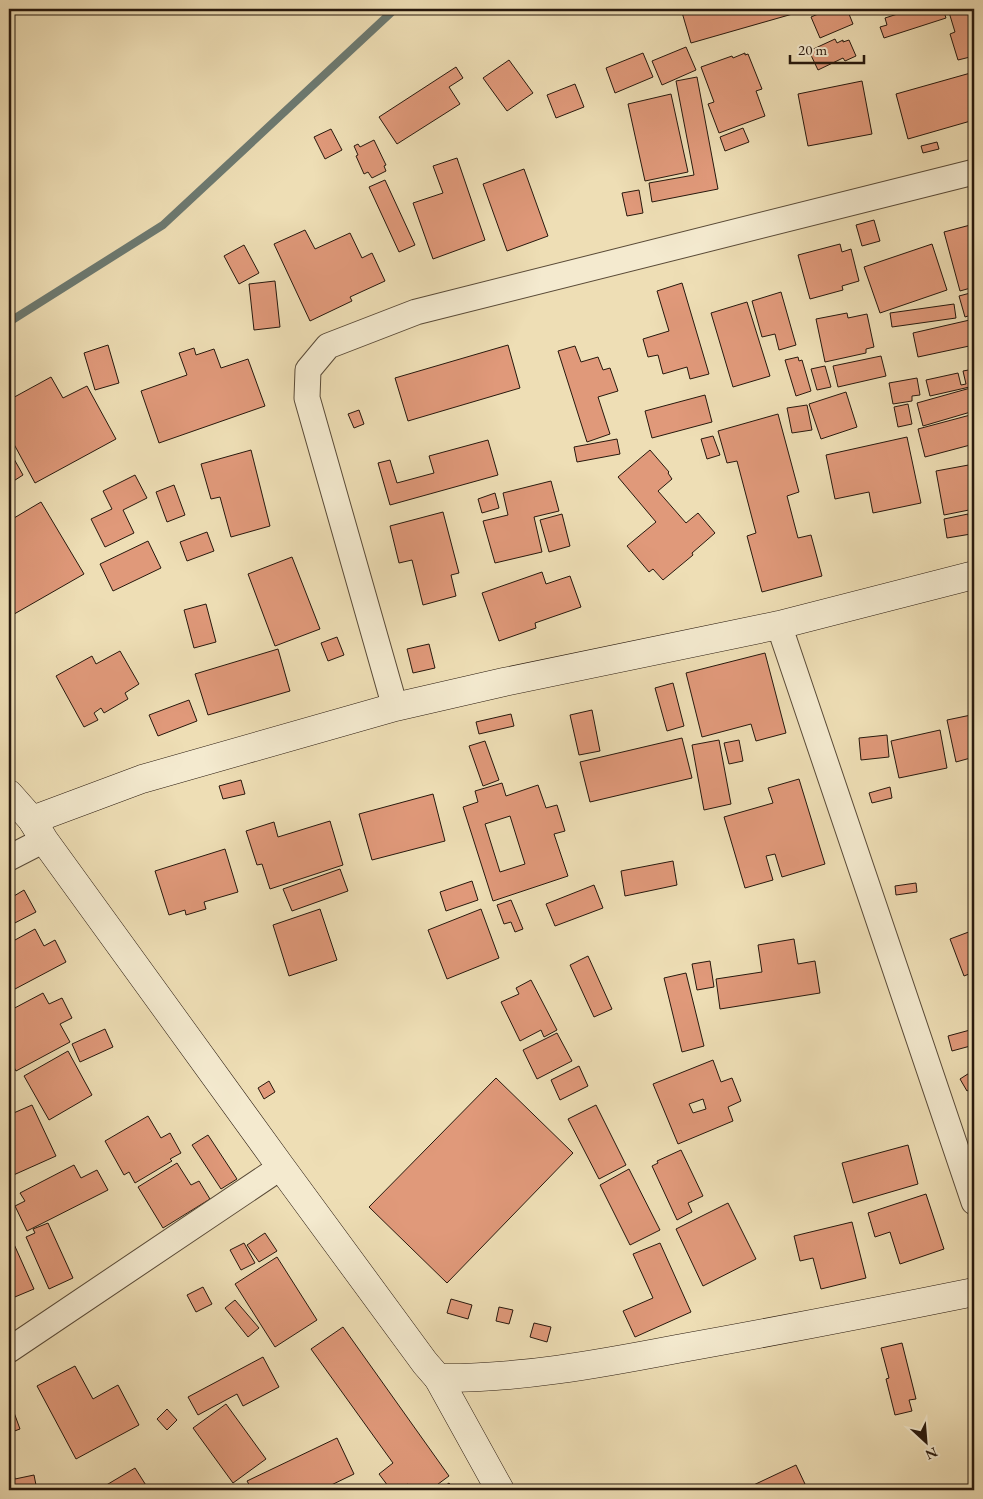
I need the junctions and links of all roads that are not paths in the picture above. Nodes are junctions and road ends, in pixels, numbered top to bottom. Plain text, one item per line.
1 (974, 172) edge
2 (974, 575) edge
3 (779, 626) junction
4 (395, 707) junction
5 (9, 794) edge
6 (38, 830) junction
7 (9, 858) edge
8 (281, 1168) junction
9 (974, 1202) edge
10 (974, 1292) edge
11 (9, 1350) edge
12 (438, 1378) junction
13 (500, 1490) edge

1 - 4 street
2 - 3 street
3 - 4 street
3 - 9 street
4 - 6 street
5 - 6 street
6 - 7 street
6 - 8 street
8 - 11 street
8 - 12 street
10 - 12 street
12 - 13 street

